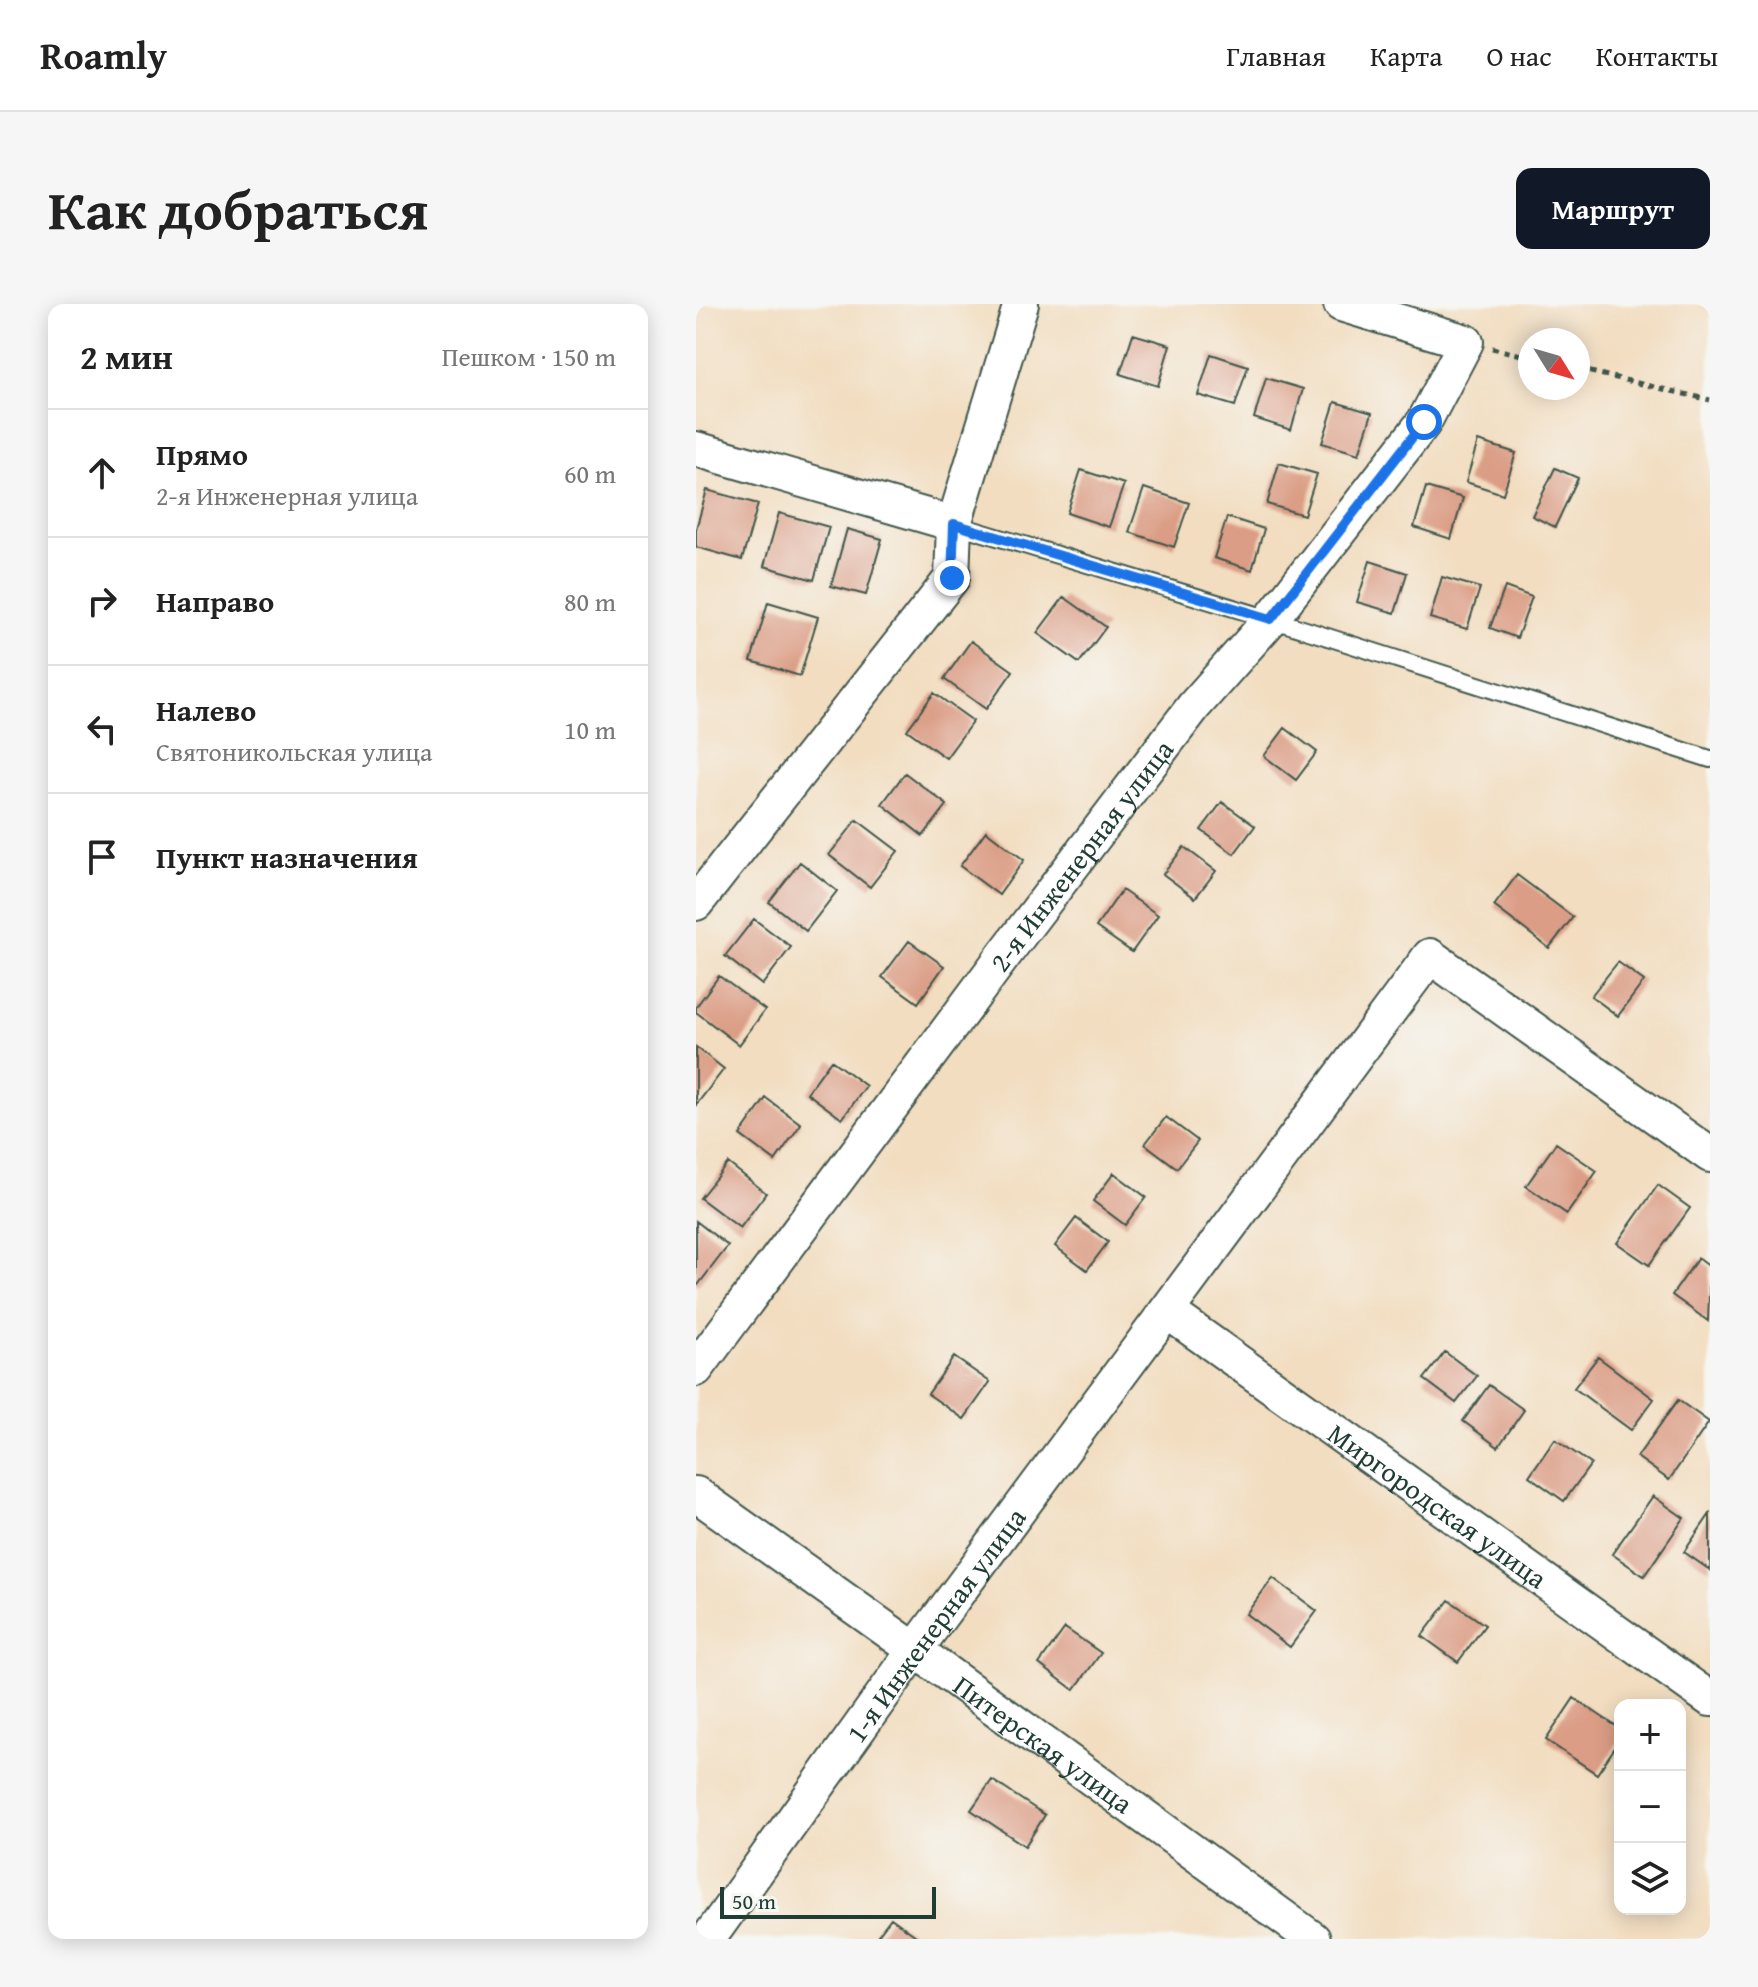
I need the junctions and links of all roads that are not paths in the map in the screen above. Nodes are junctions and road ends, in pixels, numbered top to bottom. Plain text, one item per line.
1 (1021, 304) edge
2 (1341, 304) edge
3 (696, 449) edge
4 (954, 524) junction
5 (1271, 619) junction
6 (1710, 759) edge
7 (700, 890) edge
8 (1710, 1155) edge
9 (1168, 1312) junction
10 (696, 1369) edge
11 (696, 1494) edge
12 (915, 1650) junction
13 (1710, 1699) edge
14 (708, 1939) edge
15 (1313, 1939) edge

1 - 4 street
2 - 5 street, 2-я Инженерная улица
3 - 4 street
4 - 5 lane
4 - 7 street
5 - 6 lane
5 - 10 street, 2-я Инженерная улица
8 - 9 street, 1-я Инженерная улица
9 - 12 street, 1-я Инженерная улица
9 - 13 street, Миргородская улица
11 - 12 street, Питерская улица
12 - 14 street, 1-я Инженерная улица
12 - 15 street, Питерская улица

